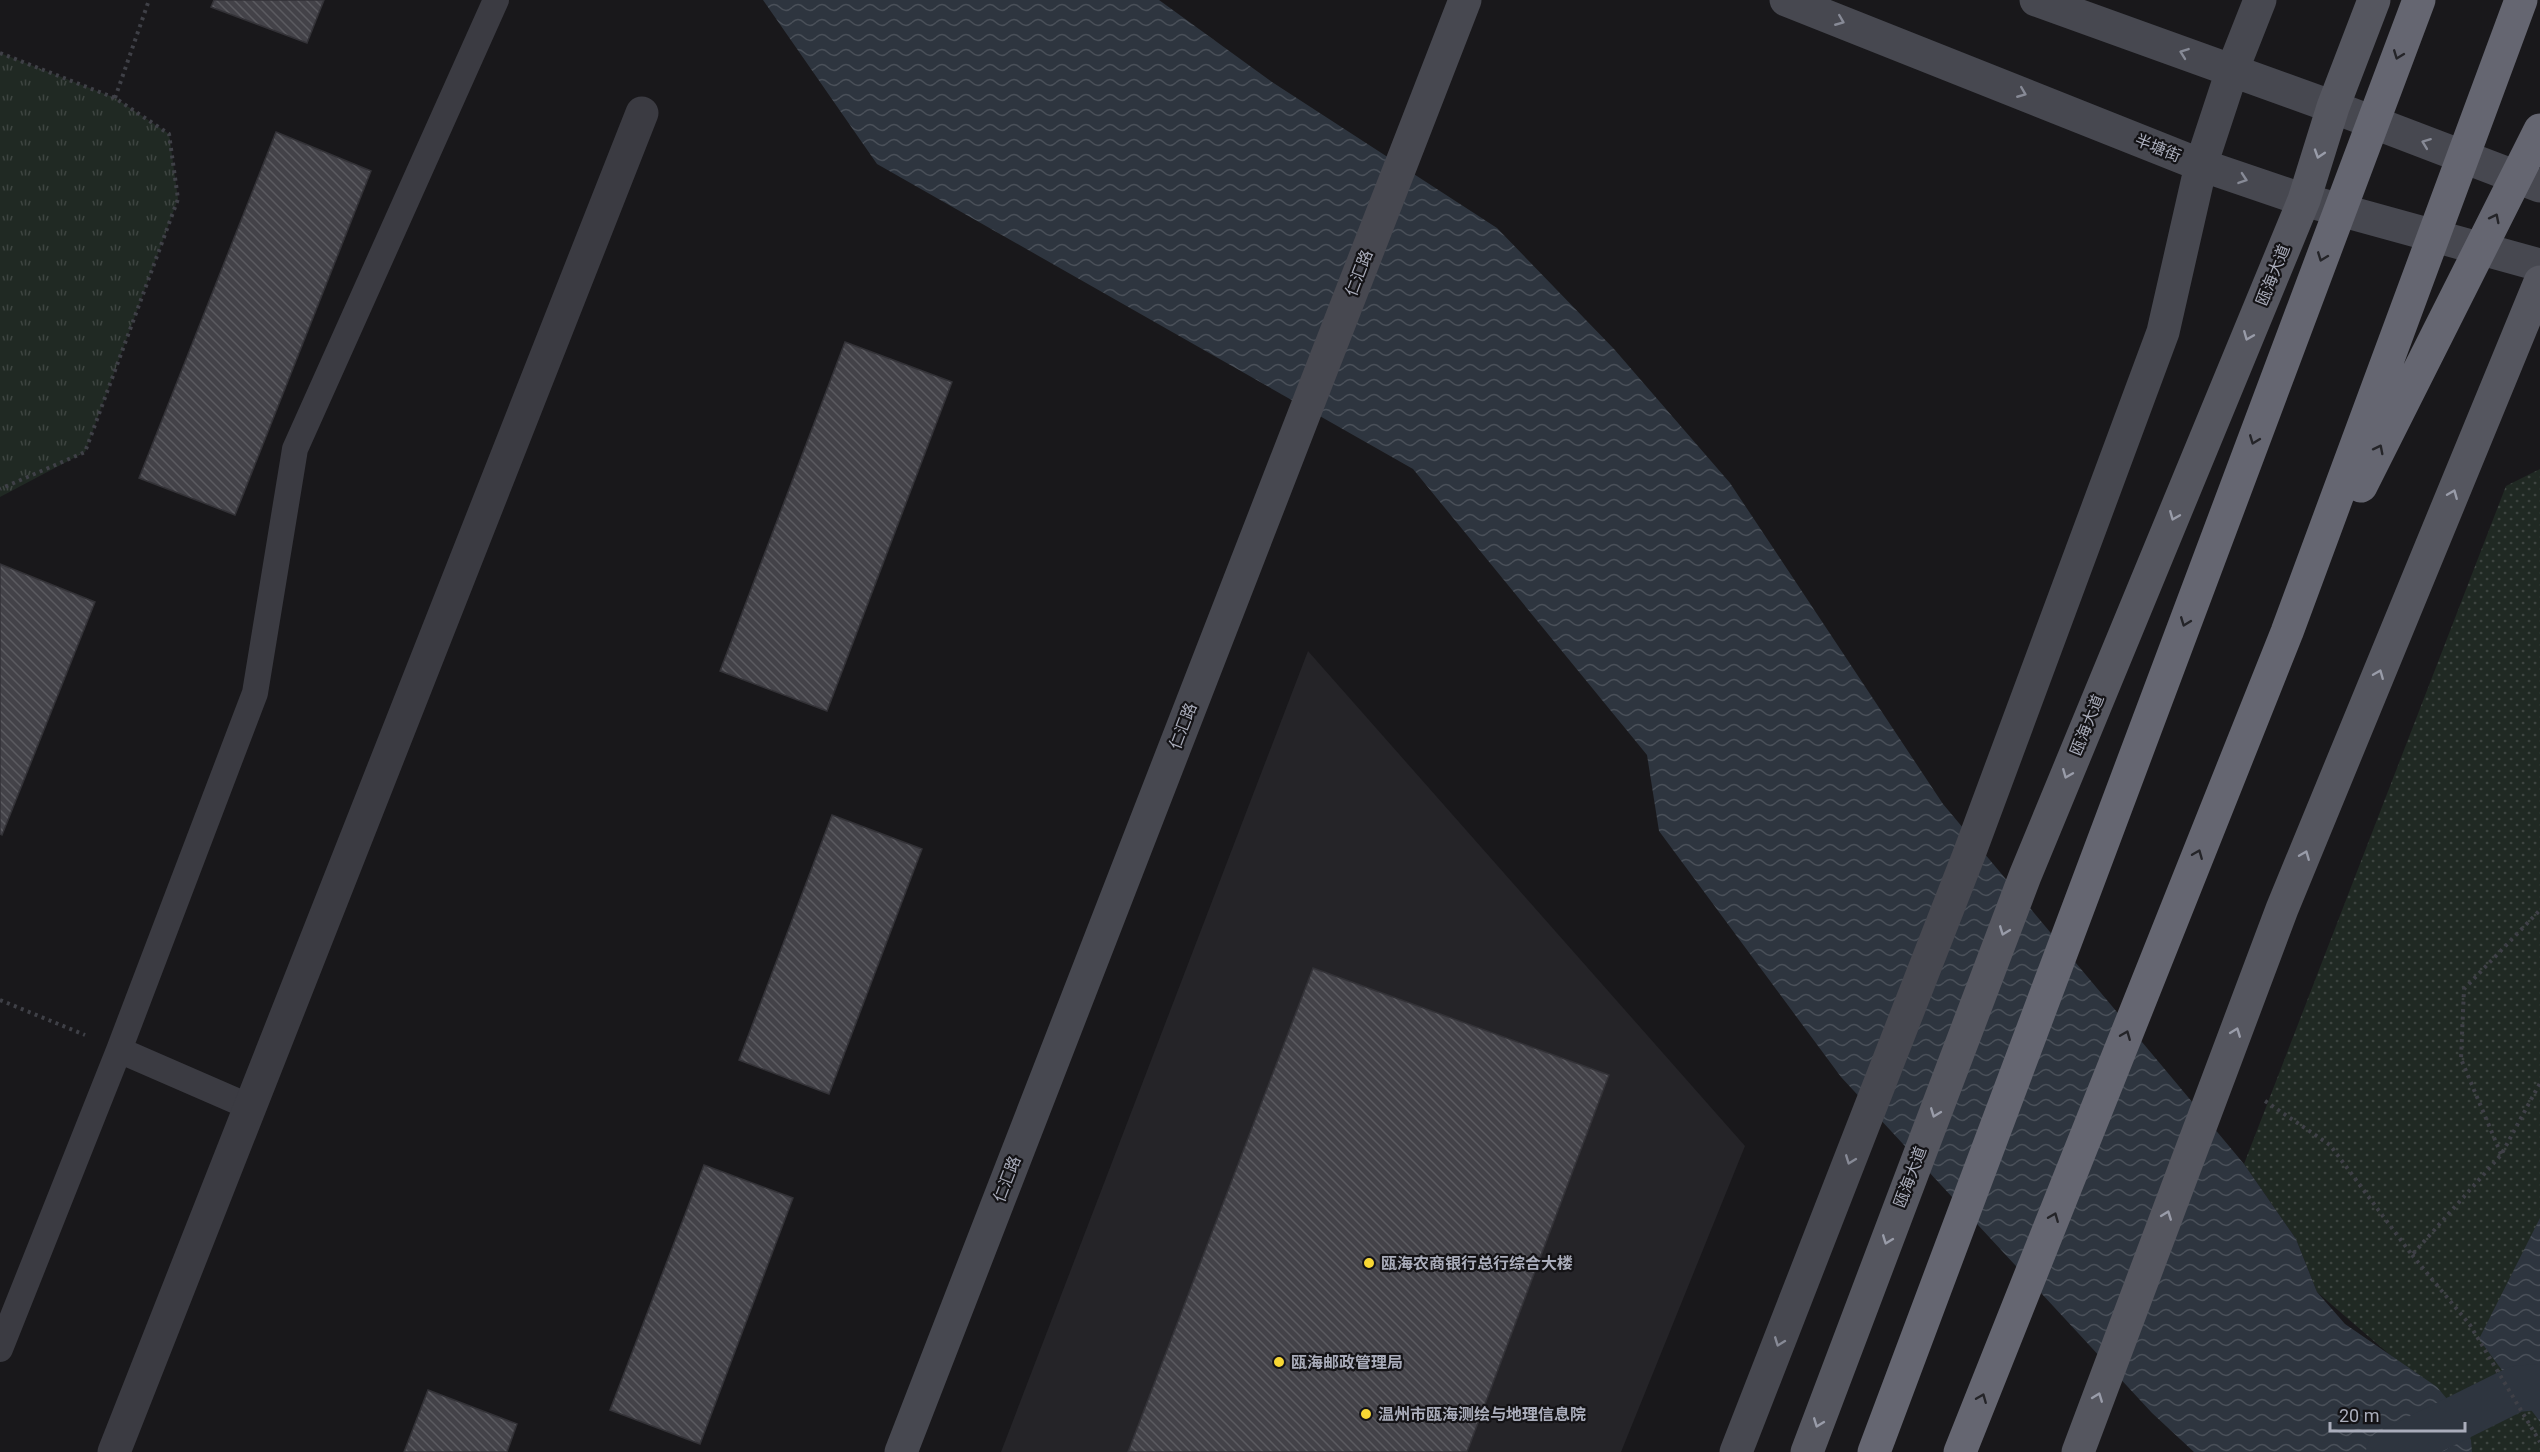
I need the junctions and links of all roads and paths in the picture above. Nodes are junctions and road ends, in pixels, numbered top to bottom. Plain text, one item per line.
1 (149, 0) edge
2 (496, 0) edge
3 (1465, 0) edge
4 (1786, 0) edge
5 (2036, 0) edge
6 (2260, 0) edge
7 (2374, 0) edge
8 (2419, 0) edge
9 (2521, 0) edge
10 (0, 53) edge
11 (2232, 71) junction
12 (115, 98) junction
13 (2333, 107) junction
14 (642, 113) dead end
15 (2540, 130) edge
16 (2201, 165) junction
17 (2540, 186) edge
18 (2304, 200) junction
19 (2540, 265) edge
20 (2540, 282) edge
21 (0, 489) edge
22 (2287, 632) junction
23 (2540, 910) edge
24 (0, 1000) edge
25 (119, 1050) junction
26 (2540, 1083) edge
27 (2265, 1101) dead end
28 (250, 1107) junction
29 (2501, 1155) junction
30 (2412, 1255) junction
31 (0, 1349) edge
32 (2540, 1442) edge
33 (114, 1452) edge
34 (901, 1452) edge
35 (1736, 1452) edge
36 (1807, 1452) edge
37 (1874, 1452) edge
38 (1960, 1452) edge
39 (2078, 1452) edge

1 - 12 path
2 - 25 lane
3 - 34 street, 仁汇路
4 -> 16 street, 半塘街
11 -> 5 street
6 - 11 street
7 - 13 main road, 瓯海大道
8 -> 37 highway
9 - 22 highway
10 - 12 path
11 - 13 street
11 - 16 street
12 - 21 path
17 -> 13 street
13 -> 18 main road, 瓯海大道
14 - 28 street
22 -> 15 highway
16 -> 18 street, 半塘街
16 -> 35 street
18 - 19 street, 半塘街
18 -> 36 main road, 瓯海大道
39 -> 20 main road
38 -> 22 highway
23 - 29 path
24 - 25 path
25 - 28 lane
25 - 31 lane
26 - 29 path
27 - 30 path
28 - 33 street
29 - 30 path
30 - 32 path

